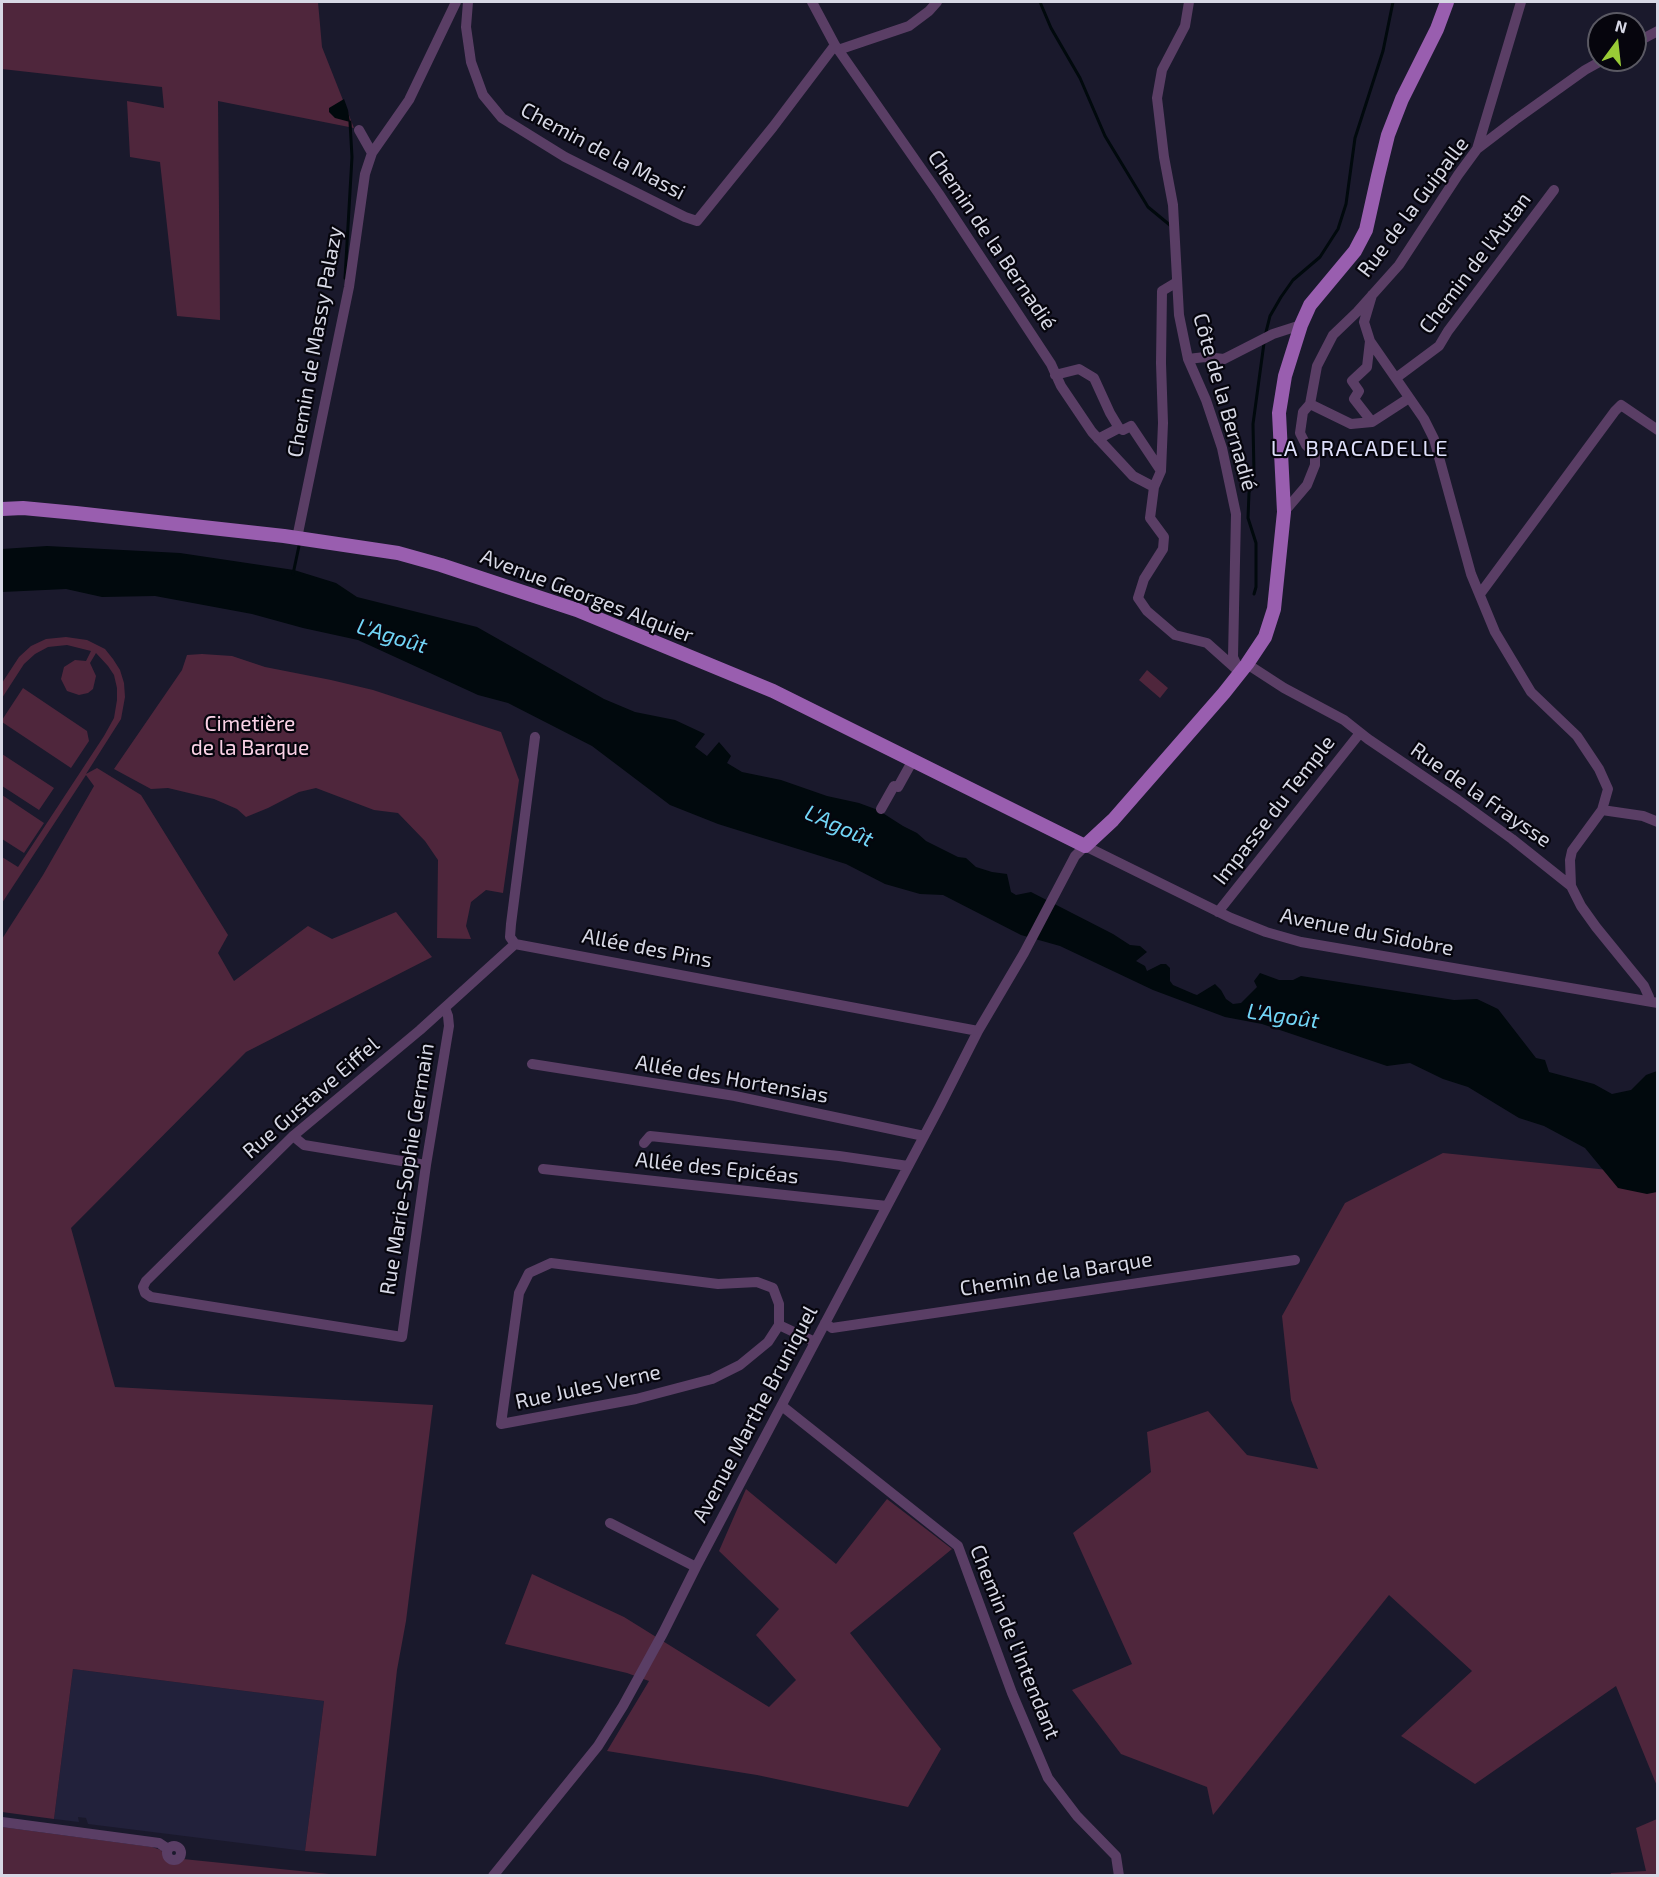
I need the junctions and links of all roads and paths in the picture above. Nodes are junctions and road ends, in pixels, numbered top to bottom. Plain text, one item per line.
1 (456, 2) edge
2 (468, 2) edge
3 (812, 2) edge
4 (937, 2) edge
5 (1189, 2) edge
6 (1447, 2) edge
7 (1521, 2) edge
8 (836, 47) junction
9 (1587, 69) edge
10 (359, 129) dead end
11 (1477, 150) junction
12 (372, 153) junction
13 (1554, 190) dead end
14 (1177, 282) junction
15 (1372, 295) junction
16 (1301, 325) junction
17 (1370, 341) junction
18 (1188, 359) junction
19 (1055, 375) junction
20 (1396, 378) junction
21 (1409, 398) junction
22 (1310, 404) junction
23 (1372, 422) junction
24 (1119, 428) junction
25 (1658, 430) edge
26 (1098, 439) junction
27 (1161, 471) junction
28 (1154, 487) junction
29 (2, 509) edge
30 (1284, 512) junction
31 (297, 538) junction
32 (1480, 594) junction
33 (1239, 666) junction
34 (1360, 733) junction
35 (535, 737) dead end
36 (913, 760) junction
37 (881, 809) dead end
38 (1602, 810) junction
39 (1658, 822) edge
40 (1085, 846) junction
41 (1571, 886) junction
42 (1218, 912) junction
43 (515, 944) junction
44 (1653, 1002) edge
45 (445, 1008) junction
46 (978, 1030) junction
47 (532, 1064) dead end
48 (293, 1136) junction
49 (924, 1136) junction
50 (644, 1143) dead end
51 (426, 1165) junction
52 (908, 1166) junction
53 (543, 1169) dead end
54 (887, 1206) junction
55 (1295, 1260) dead end
56 (825, 1323) junction
57 (779, 1325) junction
58 (402, 1337) joint
59 (815, 1342) junction
60 (782, 1406) junction
61 (610, 1523) dead end
62 (696, 1567) junction
63 (2, 1822) edge
64 (168, 1849) dead end
65 (493, 1875) edge
66 (1119, 1875) edge

1 - 12 street
2 - 8 street, Chemin de la Massi
3 - 8 street, Chemin de la Bernadié
4 - 8 street
5 - 14 street
6 - 16 main road
7 - 11 street
8 - 19 street, Chemin de la Bernadié
9 - 11 street, Rue de la Guipalle
10 - 12 street
11 - 15 street, Rue de la Guipalle
12 - 31 street, Chemin de Massy Palazy
13 - 20 street, Chemin de l'Autan
14 - 18 street, Côte de la Bernadié
14 - 27 street, Côte de la Bernadié
15 - 17 street
15 - 22 street, Rue de la Guipalle
16 - 18 street
16 - 30 main road
17 - 20 street
17 - 23 street
18 - 33 street, Côte de la Bernadié
19 - 24 street
19 - 26 street, Chemin de la Bernadié
20 - 21 street
21 - 23 street
21 - 32 street
22 - 23 street
22 - 30 street, Rue de la Guipalle
24 - 26 street
24 - 27 street
25 - 32 street
26 - 28 street, Chemin de la Bernadié
27 - 28 street, Côte de la Bernadié
28 - 33 street, Côte de la Bernadié
29 - 31 main road, Avenue Georges Alquier
30 - 33 main road
31 - 36 main road, Avenue Georges Alquier
32 - 38 street
33 - 34 street, Rue de la Fraysse
33 - 40 main road
34 - 41 street, Rue de la Fraysse
34 - 42 street, Impasse du Temple
35 - 43 street
36 - 37 street
36 - 40 main road, Avenue Georges Alquier
38 - 39 street
38 - 41 street
40 - 42 street, Avenue du Sidobre
40 - 46 street, Avenue Marthe Bruniquel
41 - 44 street, Rue de la Fraysse
42 - 44 street, Avenue du Sidobre
43 - 45 street, Rue Gustave Eiffel
43 - 46 street, Allée des Pins
45 - 48 street, Rue Gustave Eiffel
45 - 51 street, Rue Marie-Sophie Germain
46 - 49 street, Avenue Marthe Bruniquel
47 - 49 street, Allée des Hortensias
48 - 51 street
48 - 58 street, Rue Gustave Eiffel
49 - 52 street, Avenue Marthe Bruniquel
50 - 52 street
51 - 58 street, Rue Marie-Sophie Germain
52 - 54 street, Avenue Marthe Bruniquel
53 - 54 street, Allée des Epicéas
54 - 56 street, Avenue Marthe Bruniquel
55 - 56 street, Chemin de la Barque
56 - 59 street, Avenue Marthe Bruniquel
57 - 57 street, Rue Jules Verne
57 - 59 street
59 - 60 street, Avenue Marthe Bruniquel
60 - 62 street, Avenue Marthe Bruniquel
60 - 66 street, Chemin de l'Intendant
61 - 62 street
62 - 65 street, Avenue Marthe Bruniquel
63 - 64 street

